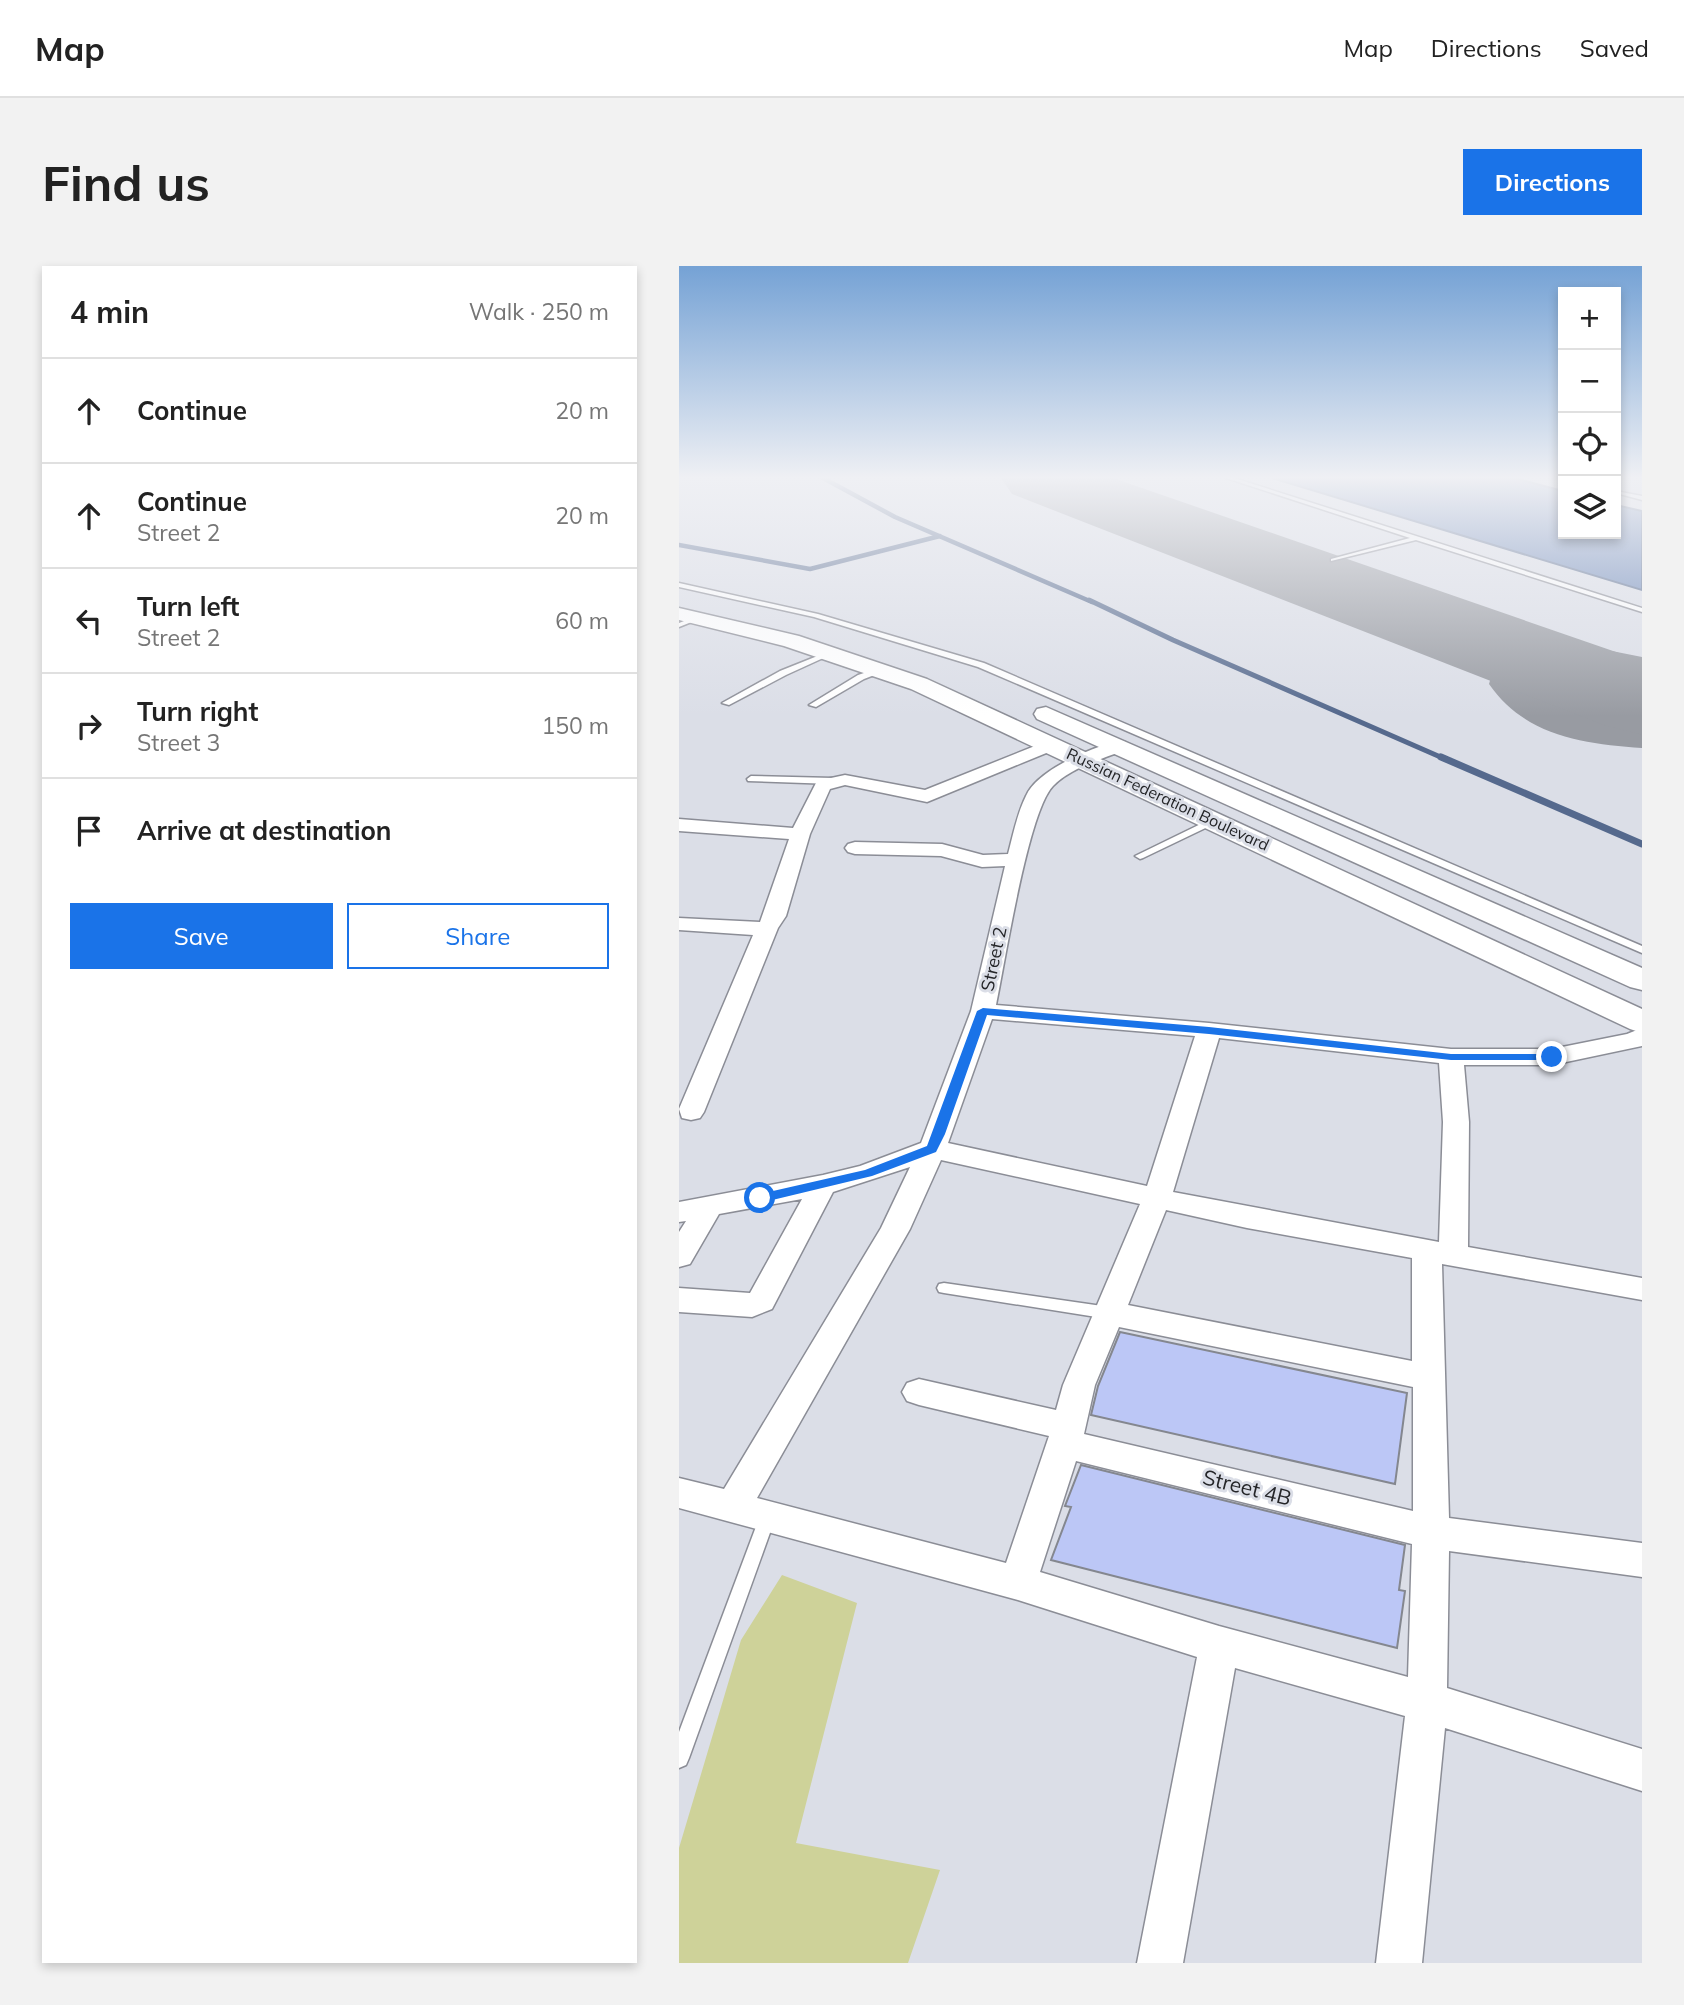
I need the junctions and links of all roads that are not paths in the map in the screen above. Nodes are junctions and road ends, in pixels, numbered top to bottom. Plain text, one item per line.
1 (1344, 557) edge
2 (1476, 557) edge
3 (1333, 560) dead end
4 (679, 584) edge
5 (1642, 610) edge
6 (683, 614) edge
7 (830, 653) junction
8 (879, 670) junction
9 (726, 703) dead end
10 (813, 705) dead end
11 (1050, 745) junction
12 (1119, 746) junction
13 (1084, 760) junction
14 (751, 779) dead end
15 (833, 781) junction
16 (1215, 820) junction
17 (679, 825) edge
18 (800, 834) junction
19 (855, 848) dead end
20 (1140, 856) dead end
21 (1016, 860) junction
22 (679, 924) edge
23 (767, 928) junction
24 (1642, 950) edge
25 (1642, 980) edge
26 (983, 1011) junction
27 (1642, 1022) edge
28 (1209, 1031) junction
29 (1642, 1035) edge
30 (1451, 1057) junction
31 (691, 1112) dead end
32 (932, 1149) junction
33 (823, 1185) junction
34 (1157, 1198) junction
35 (709, 1207) junction
36 (679, 1212) edge
37 (1440, 1251) junction
38 (679, 1256) edge
39 (944, 1288) dead end
40 (1642, 1289) edge
41 (679, 1300) edge
42 (1108, 1313) junction
43 (1429, 1377) junction
44 (919, 1392) dead end
45 (1065, 1435) junction
46 (679, 1493) edge
47 (733, 1507) junction
48 (768, 1516) junction
49 (1431, 1532) junction
50 (1642, 1560) edge
51 (1019, 1583) junction
52 (1219, 1646) junction
53 (1427, 1702) junction
54 (679, 1758) edge
55 (1642, 1770) edge
56 (1160, 1963) edge
57 (1399, 1963) edge

1 - 3 lane
2 - 5 lane
4 - 24 lane
6 - 7 highway, Russian Federation Boulevard
6 - 12 highway, Russian Federation Boulevard
7 - 8 highway, Russian Federation Boulevard
7 - 9 lane
8 - 10 lane
8 - 11 highway, Russian Federation Boulevard
11 - 13 highway, Russian Federation Boulevard
11 - 15 street
12 - 13 street, Street 2
12 - 25 highway, Russian Federation Boulevard
13 - 16 highway, Russian Federation Boulevard
13 - 21 street, Street 2
14 - 15 lane
15 - 18 street
16 - 20 lane
16 - 27 highway, Russian Federation Boulevard
17 - 18 street
18 - 23 street
19 - 21 street
21 - 26 street, Street 2
22 - 23 street
23 - 31 street
26 - 28 street
26 - 32 street, Street 2
28 - 30 street
28 - 34 street
29 - 30 street
30 - 37 street
32 - 33 street
32 - 34 street
32 - 47 street, Street 2
33 - 35 street
33 - 41 street
34 - 37 street
34 - 42 street
35 - 36 street
35 - 38 street
37 - 40 street
37 - 43 street
39 - 42 lane
42 - 43 street
42 - 45 street
43 - 49 street
44 - 45 street, Street 4B
45 - 49 street, Street 4B
45 - 51 street
46 - 47 street
47 - 48 street
48 - 51 street
48 - 54 lane
49 - 50 street, Street 4B
49 - 53 street
51 - 52 street
52 - 53 street
52 - 56 street
53 - 55 street
53 - 57 street

